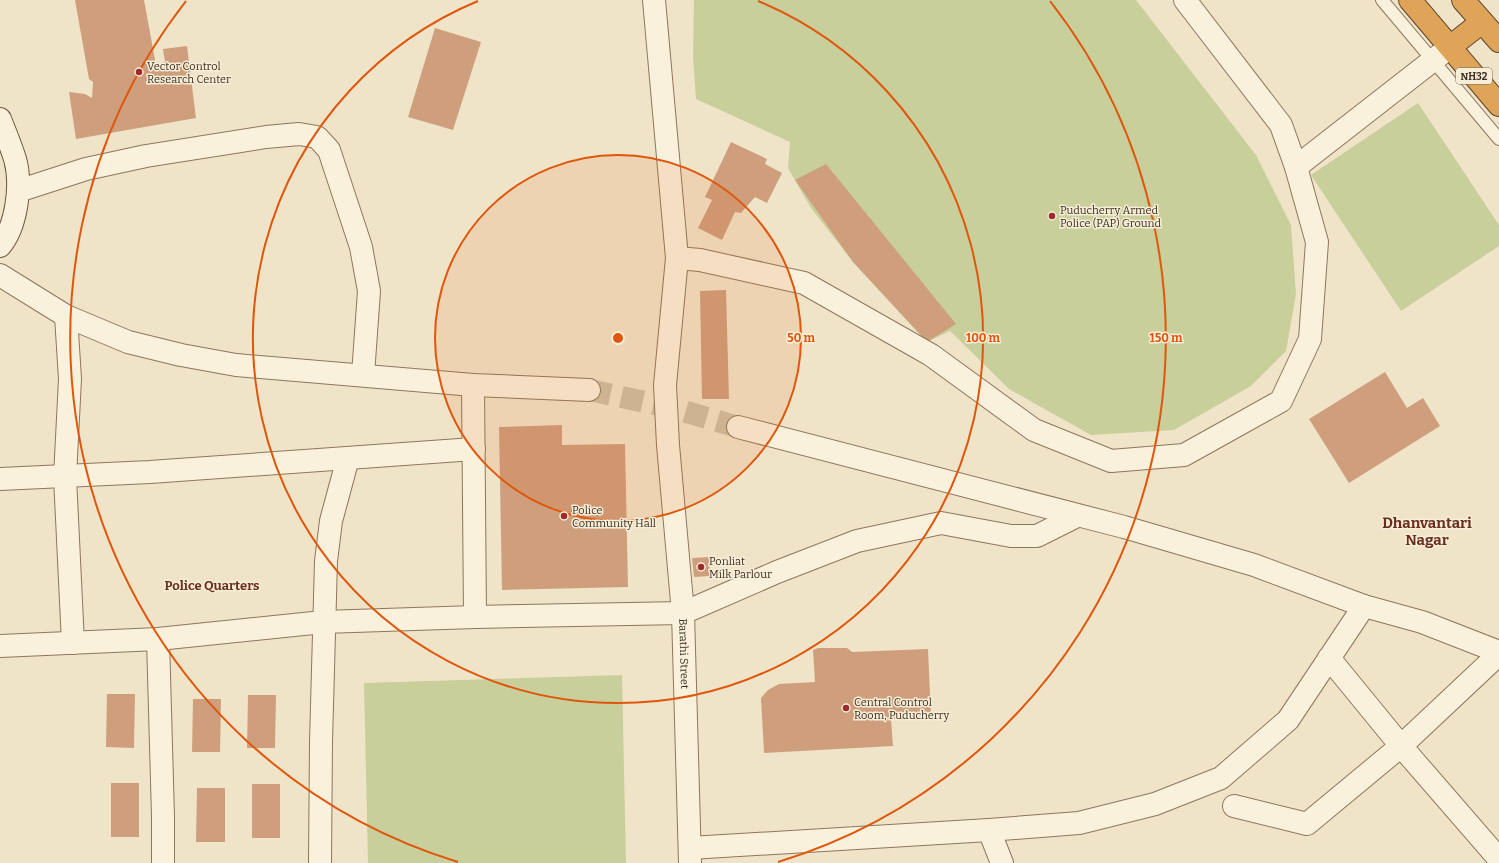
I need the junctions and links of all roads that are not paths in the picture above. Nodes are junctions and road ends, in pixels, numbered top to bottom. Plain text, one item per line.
1 (1185, 0) edge
2 (1382, 0) edge
3 (1410, 0) edge
4 (1464, 0) edge
5 (652, 1) edge
6 (1482, 22) junction
7 (1499, 41) edge
8 (1450, 47) junction
9 (1432, 61) junction
10 (1499, 105) edge
11 (0, 118) edge
12 (1499, 139) edge
13 (1296, 167) junction
14 (18, 191) junction
15 (0, 246) edge
16 (677, 258) junction
17 (0, 276) edge
18 (66, 316) junction
19 (363, 375) junction
20 (473, 385) junction
21 (589, 390) tunnel mouth
22 (738, 427) tunnel mouth
23 (474, 449) junction
24 (348, 458) junction
25 (65, 477) junction
26 (0, 479) edge
27 (1077, 516) junction
28 (1364, 606) junction
29 (683, 613) junction
30 (475, 617) junction
31 (323, 622) junction
32 (158, 639) junction
33 (73, 643) junction
34 (0, 646) edge
35 (1499, 653) edge
36 (1329, 658) junction
37 (1401, 746) junction
38 (1234, 806) dead end
39 (989, 830) junction
40 (690, 855) edge
41 (1499, 859) edge
42 (163, 863) edge
43 (320, 863) edge
44 (1002, 863) edge

1 - 13 street
2 - 9 lane
3 - 8 highway, NH32
4 - 6 highway
5 - 16 street, Barathi Street
6 - 7 highway
6 - 8 highway
8 - 9 street
8 - 10 highway, NH32
9 - 12 lane
9 - 13 street
11 - 14 street
13 - 16 street
14 - 15 street
14 - 19 street
16 - 29 street, Barathi Street
17 - 18 street
18 - 19 street
18 - 25 street
19 - 20 street
20 - 21 street
20 - 23 street
22 - 27 street
23 - 24 street
23 - 30 street
24 - 25 street
24 - 31 street
25 - 26 street
25 - 33 street
27 - 28 street
27 - 29 street
28 - 35 street
28 - 36 street
29 - 30 street
29 - 40 street, Barathi Street
30 - 31 street
31 - 32 street
31 - 43 street
32 - 33 street
32 - 42 street
33 - 34 street
35 - 37 street
36 - 37 street
36 - 39 street
37 - 38 street
37 - 41 street
39 - 40 street
39 - 44 street

